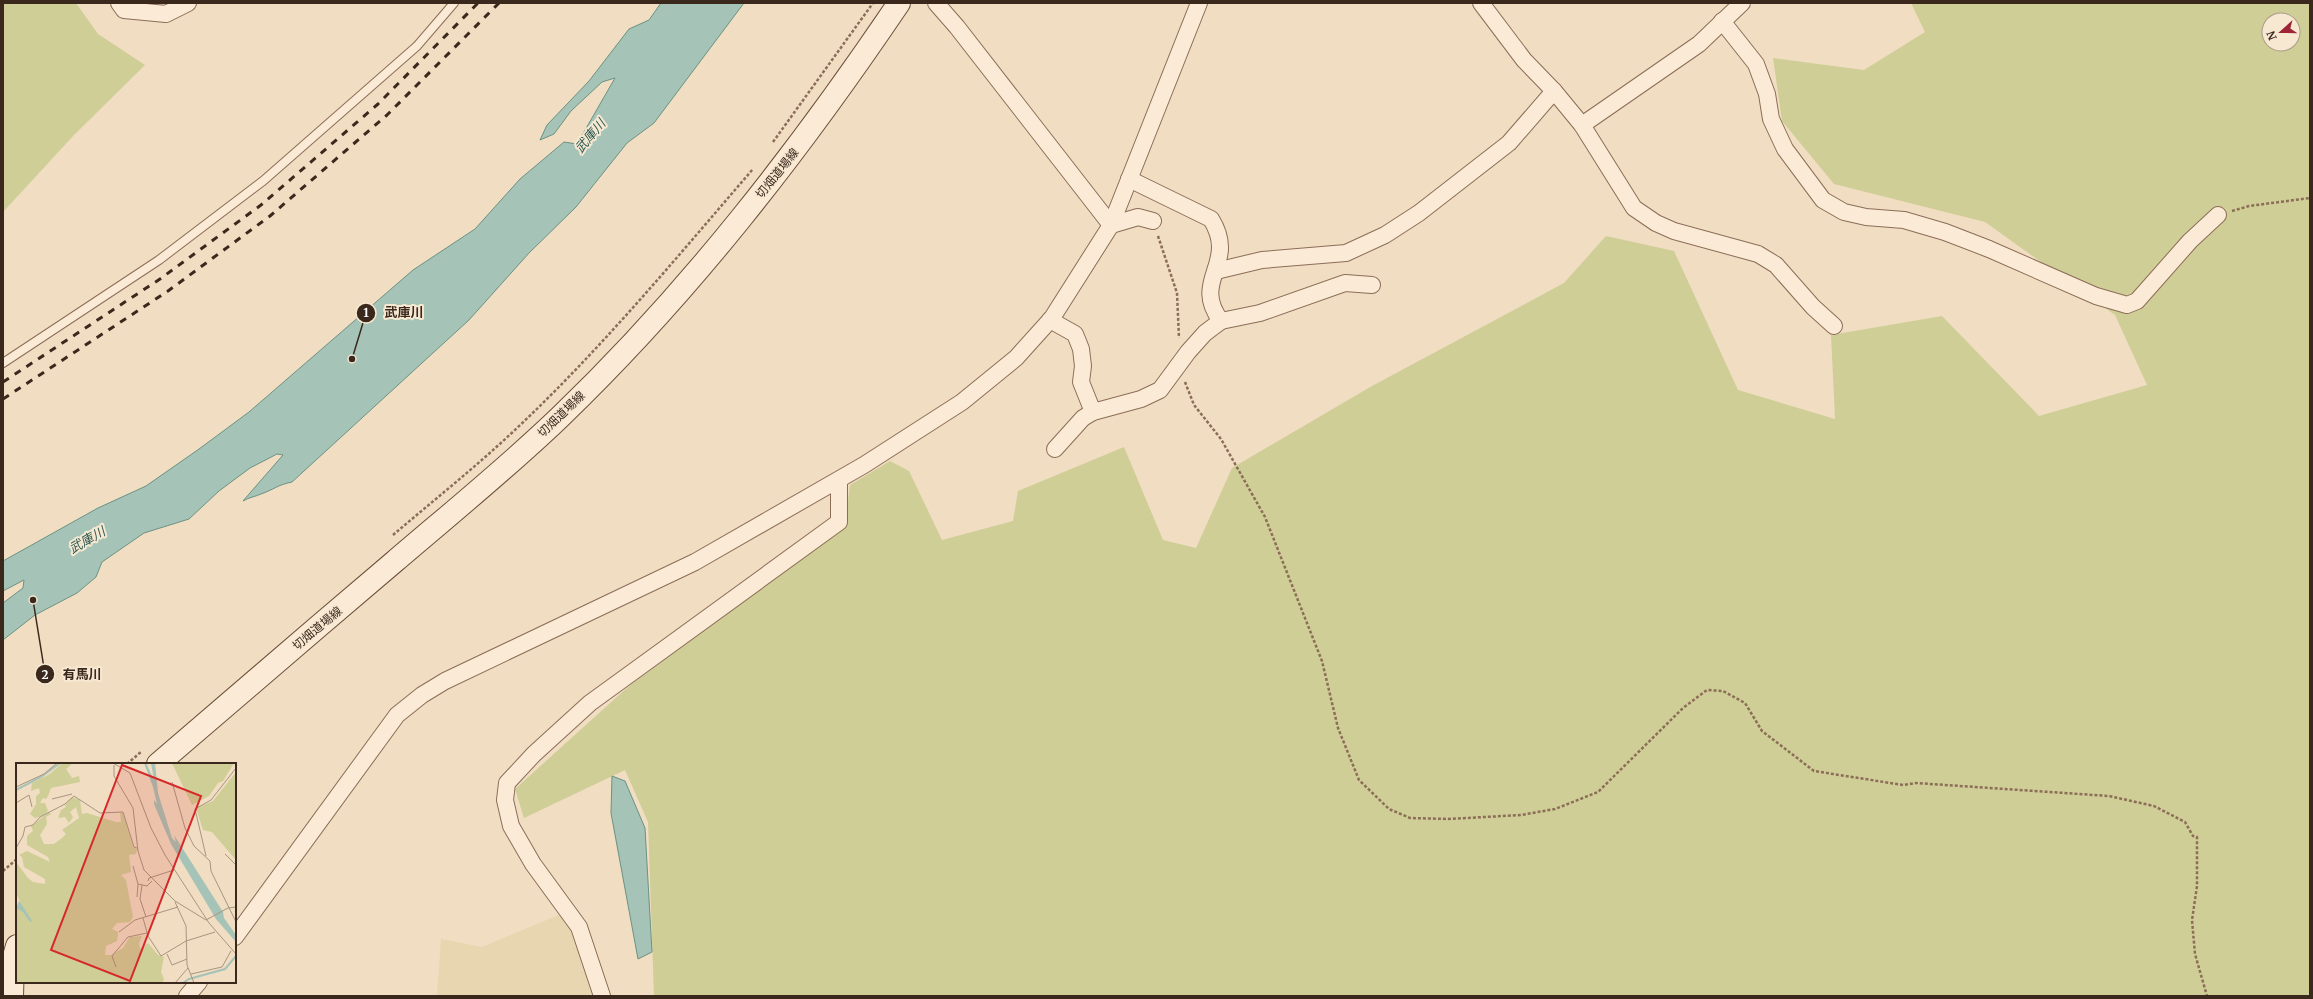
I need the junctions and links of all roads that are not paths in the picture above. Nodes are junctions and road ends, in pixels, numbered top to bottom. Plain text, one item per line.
1 (119, 3) edge
2 (188, 3) edge
3 (454, 3) edge
4 (900, 3) edge
5 (936, 3) edge
6 (1199, 3) edge
7 (1481, 3) edge
8 (1742, 3) edge
9 (1722, 21) junction
10 (1554, 91) junction
11 (1582, 125) junction
12 (1129, 179) junction
13 (2218, 215) road end
14 (1153, 221) road end
15 (1111, 225) junction
16 (1216, 271) junction
17 (1372, 285) dead end
18 (1050, 320) junction
19 (1221, 321) junction
20 (1834, 326) dead end
21 (3, 363) edge
22 (1093, 412) junction
23 (1056, 449) dead end
24 (839, 480) junction
25 (151, 756) edge
26 (236, 936) edge
27 (16, 950) edge
28 (198, 983) edge
29 (12, 996) edge
30 (187, 996) edge
31 (602, 996) edge

1 - 2 street
3 - 21 lane
4 - 25 main road, 切畑道場線
5 - 15 street
6 - 12 street
7 - 10 street
8 - 9 street
9 - 11 street
9 - 13 street
10 - 11 street
10 - 16 street
11 - 20 street
12 - 15 street
12 - 16 street
14 - 15 street
15 - 18 street
16 - 19 street
17 - 19 street
18 - 22 street
18 - 24 street
19 - 22 street
22 - 23 street
24 - 26 street
24 - 31 street
27 - 29 main road
28 - 30 street

